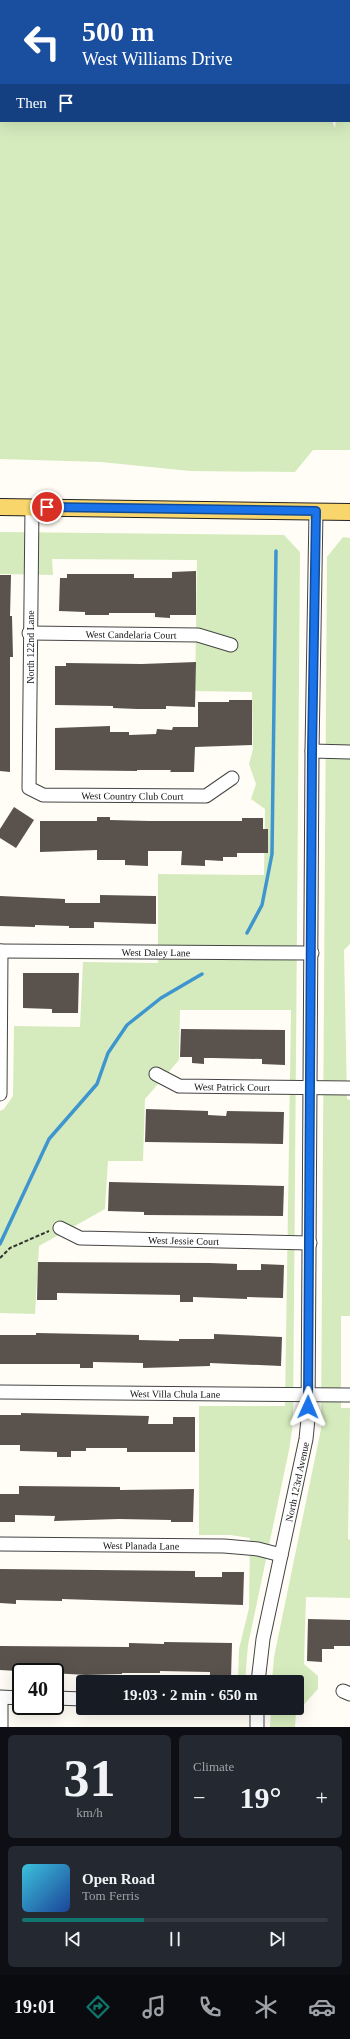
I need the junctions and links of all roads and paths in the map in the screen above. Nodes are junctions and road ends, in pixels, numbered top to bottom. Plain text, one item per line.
1 (0, 507) edge
2 (32, 507) junction
3 (316, 511) junction
4 (350, 512) edge
5 (30, 633) junction
6 (230, 645) dead end
7 (312, 751) junction
8 (350, 752) edge
9 (232, 778) dead end
10 (29, 788) joint
11 (1, 951) edge
12 (312, 953) junction
13 (156, 1074) dead end
14 (311, 1087) junction
15 (350, 1088) edge
16 (0, 1094) edge
17 (60, 1228) joint
18 (310, 1243) junction
19 (0, 1258) edge
20 (0, 1392) edge
21 (309, 1394) junction
22 (350, 1395) edge
23 (0, 1544) edge
24 (281, 1555) junction
25 (259, 1675) edge
26 (1, 1698) edge
27 (12, 1698) edge
28 (64, 1698) edge
29 (76, 1699) edge
30 (257, 1715) edge
31 (1, 1727) edge
32 (257, 1727) edge

1 - 2 main road
2 - 3 main road
2 - 5 street, North 122nd Lane
3 - 4 main road
3 - 7 street, North 123rd Avenue
5 - 6 street, West Candelaria Court
5 - 10 street, North 122nd Lane
7 - 8 street
7 - 12 street, North 123rd Avenue
9 - 10 street, West Country Club Court
11 - 12 street, West Daley Lane
11 - 16 street
12 - 14 street, North 123rd Avenue
13 - 14 street, West Patrick Court
14 - 15 street, West Patrick Court
14 - 18 street, North 123rd Avenue
17 - 18 street, West Jessie Court
17 - 19 path
18 - 21 street, North 123rd Avenue
20 - 21 street, West Villa Chula Lane
21 - 22 street, West Villa Chula Lane
21 - 24 street, North 123rd Avenue
23 - 24 street, West Planada Lane
24 - 25 street, North 123rd Avenue
26 - 27 street
26 - 31 street
28 - 29 street
30 - 32 street

